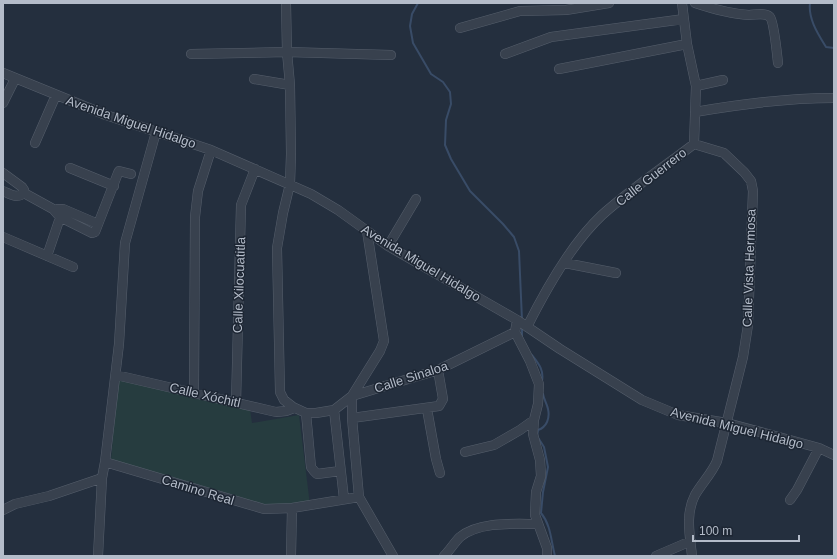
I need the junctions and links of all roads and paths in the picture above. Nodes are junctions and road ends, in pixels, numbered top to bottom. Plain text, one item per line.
1 (286, 3) edge
2 (609, 3) edge
3 (682, 3) edge
4 (695, 3) edge
5 (684, 19) junction
6 (460, 28) dead end
7 (687, 44) junction
8 (287, 52) junction
9 (191, 54) dead end
10 (505, 54) dead end
11 (391, 55) dead end
12 (778, 62) dead end
13 (559, 69) dead end
14 (3, 73) edge
15 (15, 79) junction
16 (254, 79) dead end
17 (723, 80) dead end
18 (290, 85) junction
19 (696, 86) junction
20 (56, 95) junction
21 (834, 98) edge
22 (3, 104) edge
23 (695, 112) junction
24 (156, 132) junction
25 (36, 142) dead end
26 (694, 144) junction
27 (211, 150) junction
28 (70, 168) dead end
29 (255, 169) junction
30 (3, 173) edge
31 (131, 174) dead end
32 (290, 184) junction
33 (114, 186) junction
34 (3, 190) edge
35 (24, 194) junction
36 (416, 199) dead end
37 (61, 213) junction
38 (367, 231) junction
39 (3, 237) edge
40 (388, 246) junction
41 (47, 256) junction
42 (565, 263) junction
43 (73, 267) dead end
44 (616, 273) dead end
45 (517, 320) junction
46 (527, 327) junction
47 (515, 332) junction
48 (438, 370) junction
49 (116, 375) junction
50 (194, 392) junction
51 (352, 396) junction
52 (236, 403) junction
53 (293, 408) junction
54 (427, 409) junction
55 (334, 410) junction
56 (306, 413) junction
57 (352, 418) junction
58 (534, 420) junction
59 (727, 424) junction
60 (819, 448) junction
61 (465, 452) dead end
62 (834, 455) edge
63 (105, 462) junction
64 (340, 471) junction
65 (440, 473) dead end
66 (102, 478) junction
67 (359, 497) junction
68 (344, 499) junction
69 (790, 500) dead end
70 (292, 508) junction
71 (3, 510) edge
72 (538, 524) junction
73 (691, 541) junction
74 (98, 556) edge
75 (291, 556) edge
76 (393, 556) edge
77 (444, 556) edge
78 (547, 556) edge
79 (656, 556) edge
80 (692, 556) edge

1 - 8 street
2 - 6 street
3 - 5 street, Calle Guerrero
4 - 12 street
5 - 7 street, Calle Guerrero
5 - 10 street
7 - 13 street
7 - 19 street, Calle Guerrero
8 - 9 street
8 - 11 street
8 - 18 street
14 - 15 street, Avenida Miguel Hidalgo
15 - 20 street, Avenida Miguel Hidalgo
15 - 22 street
16 - 18 street
17 - 19 street
18 - 32 street
19 - 23 street, Calle Guerrero
20 - 24 street, Avenida Miguel Hidalgo
20 - 25 street
21 - 23 street
23 - 26 street, Calle Guerrero
24 - 27 street, Avenida Miguel Hidalgo
24 - 49 street
26 - 42 street, Calle Guerrero
26 - 59 street, Calle Vista Hermosa
27 - 29 street, Avenida Miguel Hidalgo
27 - 50 street
28 - 33 street
29 - 32 street, Avenida Miguel Hidalgo
29 - 52 street, Calle Xilocuatitla
30 - 35 street
31 - 33 street
32 - 38 street, Avenida Miguel Hidalgo
32 - 53 street
33 - 37 street
34 - 35 street
35 - 37 street
36 - 40 street
37 - 41 street
38 - 40 street, Avenida Miguel Hidalgo
38 - 51 street
39 - 41 street
40 - 45 street, Avenida Miguel Hidalgo
41 - 43 street
42 - 44 street
42 - 46 street, Calle Guerrero
45 - 46 street, Avenida Miguel Hidalgo
45 - 47 street
46 - 59 street, Avenida Miguel Hidalgo
47 - 48 street, Calle Sinaloa
47 - 58 street
48 - 51 street, Calle Sinaloa
48 - 54 street
49 - 50 street, Calle Xóchitl
49 - 63 street
50 - 52 street, Calle Xóchitl
51 - 55 street, Calle Sinaloa
51 - 57 street
52 - 53 street, Calle Xóchitl
53 - 56 street, Calle Sinaloa
54 - 57 street
54 - 65 street
55 - 56 street, Calle Sinaloa
55 - 64 street
56 - 64 street
57 - 67 street
58 - 61 street
58 - 72 street
59 - 60 street, Avenida Miguel Hidalgo
59 - 73 street, Calle Vista Hermosa
60 - 62 street, Avenida Miguel Hidalgo
60 - 69 street
63 - 66 street
63 - 70 street, Camino Real
64 - 68 street
66 - 71 street
66 - 74 street
67 - 68 street, Camino Real
67 - 76 street
68 - 70 street, Camino Real
70 - 75 street
72 - 77 street
72 - 78 street
73 - 79 street
73 - 80 street

